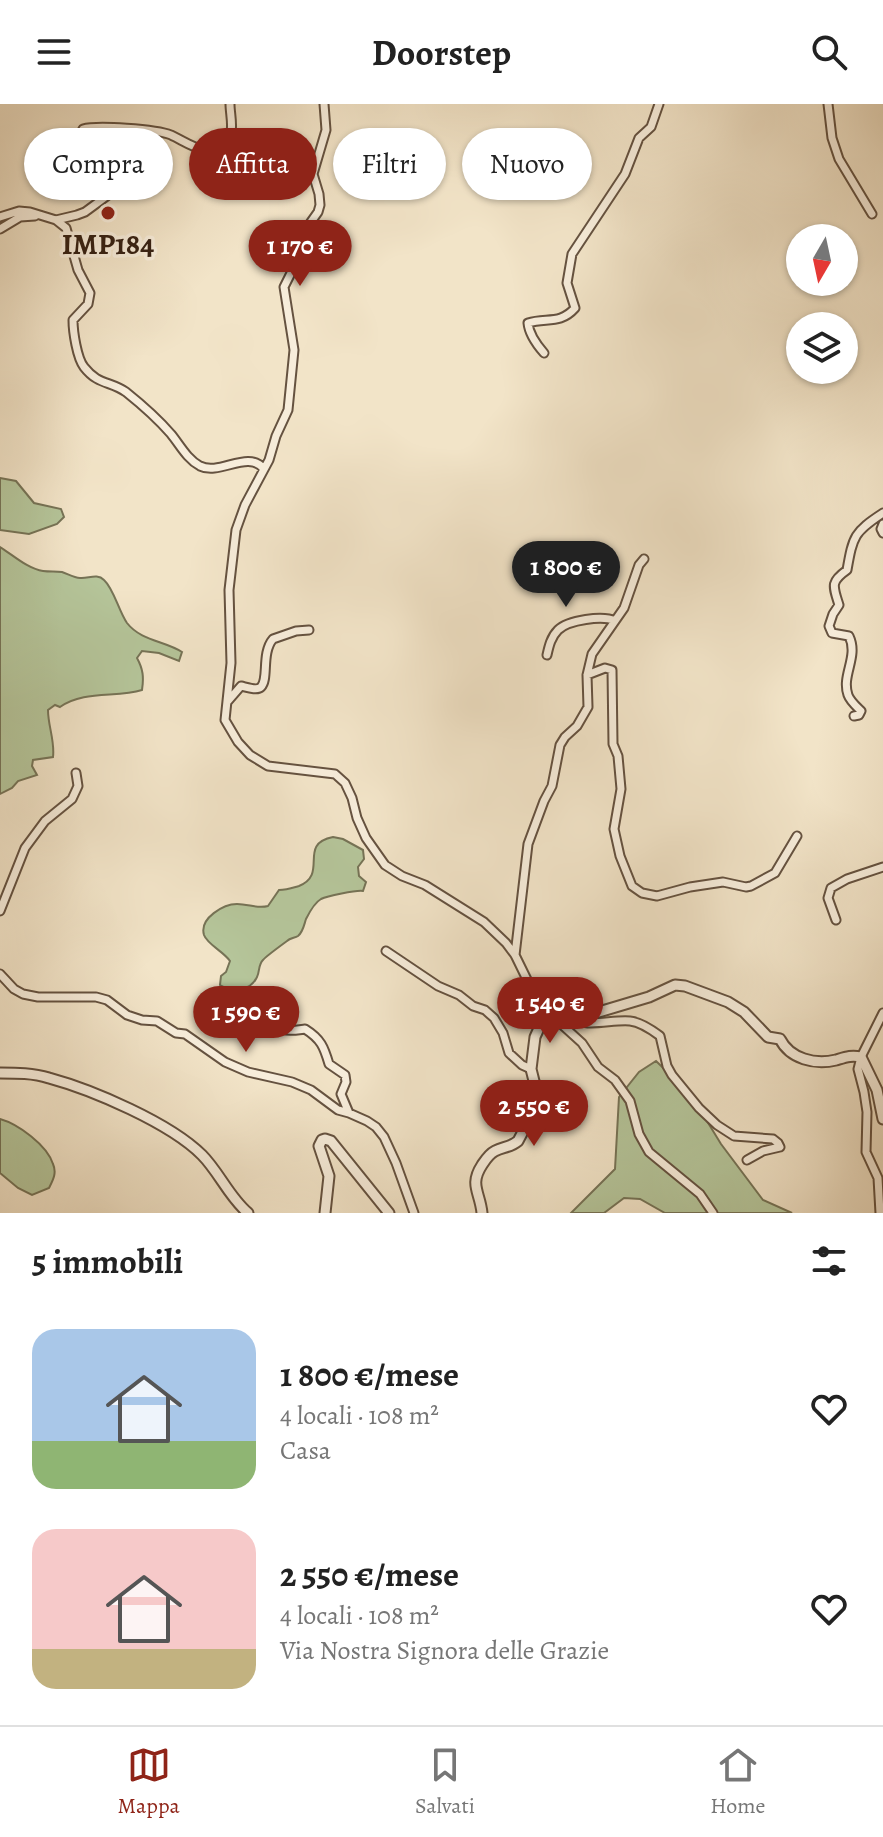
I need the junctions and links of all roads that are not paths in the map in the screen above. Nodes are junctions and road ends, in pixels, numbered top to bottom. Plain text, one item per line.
1 (230, 104) edge
2 (324, 104) edge
3 (659, 104) edge
4 (828, 104) edge
5 (872, 214) dead end
6 (40, 215) junction
7 (0, 217) edge
8 (56, 220) junction
9 (0, 229) edge
10 (544, 353) dead end
11 (264, 469) junction
12 (883, 513) edge
13 (883, 524) edge
14 (883, 533) edge
15 (644, 559) dead end
16 (615, 621) junction
17 (309, 630) dead end
18 (547, 655) dead end
19 (587, 675) junction
20 (228, 702) junction
21 (854, 716) dead end
22 (76, 773) dead end
23 (797, 836) dead end
24 (883, 867) edge
25 (0, 911) edge
26 (836, 920) dead end
27 (386, 951) dead end
28 (515, 955) junction
29 (0, 974) edge
30 (546, 1011) junction
31 (883, 1013) edge
32 (271, 1015) dead end
33 (570, 1017) junction
34 (861, 1057) junction
35 (531, 1069) junction
36 (0, 1073) edge
37 (349, 1113) junction
38 (883, 1119) edge
39 (747, 1160) dead end
40 (248, 1213) edge
41 (325, 1213) edge
42 (389, 1213) edge
43 (414, 1213) edge
44 (482, 1213) edge
45 (713, 1213) edge
46 (880, 1213) edge

1 - 8 street
2 - 11 street
3 - 10 street
4 - 5 street
6 - 7 street
6 - 8 street
6 - 9 street
8 - 11 street
11 - 20 street
12 - 21 street
13 - 14 street
15 - 16 street
16 - 18 street
16 - 19 street
17 - 20 street
19 - 23 street
19 - 28 street
20 - 28 street
22 - 25 street
24 - 26 street
27 - 35 street
28 - 30 street
29 - 37 street
30 - 33 street
30 - 35 street
30 - 45 street
31 - 34 street
32 - 37 street
33 - 34 street
33 - 39 street
34 - 38 street
34 - 46 street
35 - 44 street
36 - 40 street
37 - 43 street
41 - 42 street

